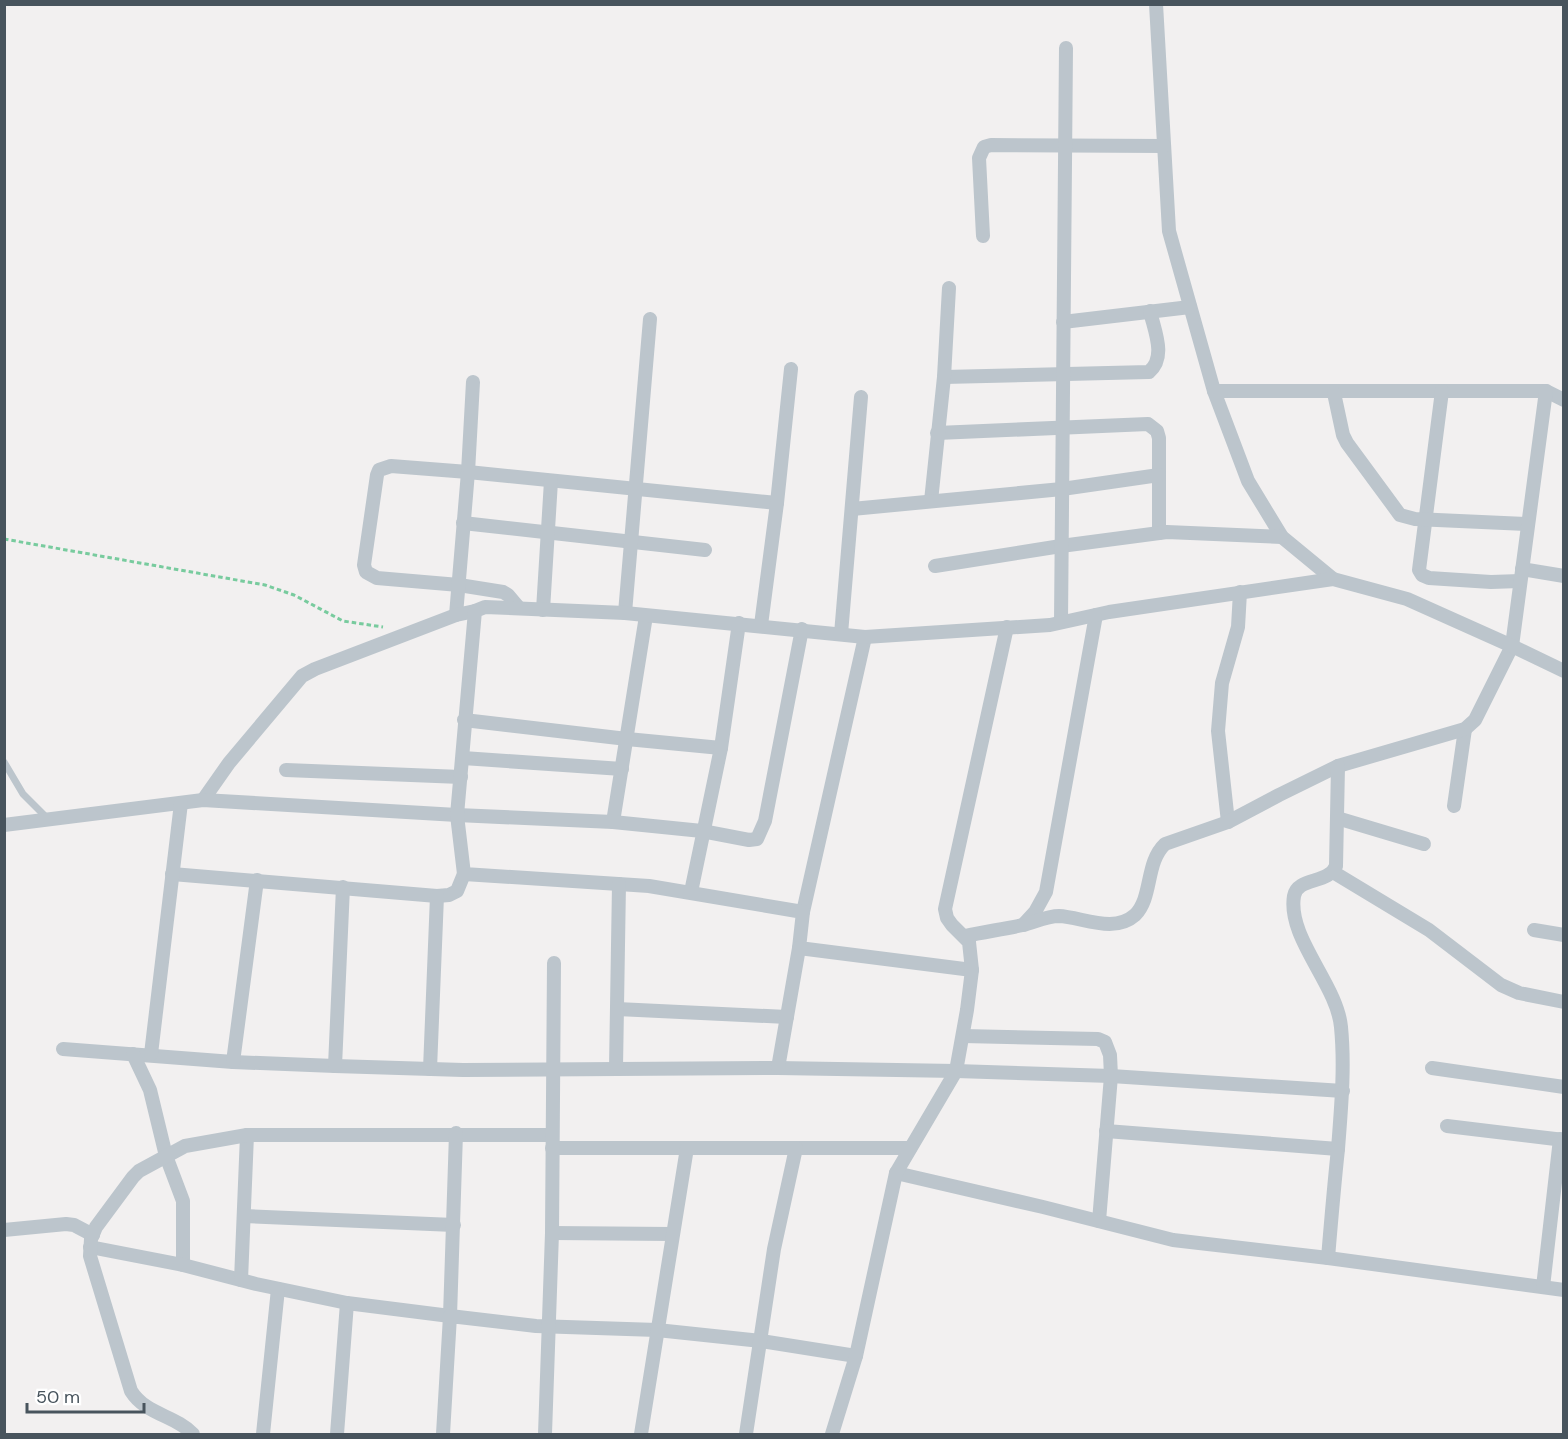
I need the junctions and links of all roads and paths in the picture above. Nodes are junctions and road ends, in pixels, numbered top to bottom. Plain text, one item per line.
1 (1156, 4) edge
2 (1066, 48) dead end
3 (1065, 146) junction
4 (1164, 146) junction
5 (983, 236) dead end
6 (949, 288) dead end
7 (1190, 307) junction
8 (1150, 311) junction
9 (650, 319) dead end
10 (1063, 322) junction
11 (791, 369) dead end
12 (1062, 373) junction
13 (944, 377) junction
14 (473, 382) dead end
15 (1442, 390) junction
16 (1214, 391) junction
17 (1546, 391) junction
18 (1334, 393) junction
19 (861, 397) dead end
20 (1563, 400) edge
21 (1062, 427) junction
22 (937, 433) junction
23 (468, 472) junction
24 (1159, 475) junction
25 (551, 481) junction
26 (636, 489) junction
27 (1062, 489) junction
28 (931, 501) junction
29 (777, 503) junction
30 (852, 508) junction
31 (1425, 519) junction
32 (463, 523) junction
33 (1528, 524) junction
34 (549, 532) junction
35 (1159, 533) junction
36 (1282, 537) junction
37 (4, 539) edge
38 (631, 541) junction
39 (1061, 546) junction
40 (705, 550) dead end
41 (935, 566) dead end
42 (1521, 575) junction
43 (1563, 576) edge
44 (1333, 579) junction
45 (459, 585) junction
46 (1240, 592) junction
47 (519, 608) junction
48 (543, 609) junction
49 (475, 611) junction
50 (625, 613) junction
51 (456, 615) junction
52 (1096, 615) junction
53 (646, 616) junction
54 (1061, 622) junction
55 (738, 623) junction
56 (761, 626) junction
57 (1007, 627) junction
58 (802, 629) junction
59 (413, 631) junction
60 (841, 634) junction
61 (865, 637) junction
62 (1512, 646) junction
63 (1563, 671) edge
64 (464, 720) junction
65 (1465, 729) junction
66 (627, 739) junction
67 (721, 748) junction
68 (463, 758) junction
69 (4, 762) edge
70 (1338, 766) junction
71 (622, 769) junction
72 (286, 770) dead end
73 (461, 777) junction
74 (203, 800) junction
75 (181, 803) junction
76 (1454, 807) dead end
77 (457, 815) junction
78 (1337, 818) junction
79 (48, 819) junction
80 (613, 822) junction
81 (1228, 822) junction
82 (4, 825) edge
83 (702, 831) junction
84 (1424, 844) dead end
85 (1333, 872) junction
86 (172, 874) junction
87 (464, 874) junction
88 (258, 880) junction
89 (619, 884) junction
90 (344, 887) junction
91 (691, 892) junction
92 (437, 896) junction
93 (803, 912) junction
94 (1023, 925) junction
95 (1534, 930) dead end
96 (1563, 935) edge
97 (965, 936) junction
98 (799, 948) junction
99 (554, 963) dead end
100 (972, 970) junction
101 (1563, 1002) edge
102 (617, 1009) junction
103 (787, 1017) junction
104 (963, 1036) junction
105 (63, 1049) dead end
106 (133, 1054) junction
107 (151, 1054) junction
108 (233, 1062) junction
109 (336, 1066) junction
110 (616, 1068) junction
111 (778, 1068) junction
112 (1432, 1068) dead end
113 (429, 1069) junction
114 (554, 1069) junction
115 (956, 1071) junction
116 (1111, 1076) junction
117 (1563, 1087) edge
118 (1343, 1091) junction
119 (1447, 1126) dead end
120 (1106, 1131) junction
121 (456, 1133) junction
122 (247, 1135) junction
123 (1562, 1140) edge
124 (552, 1141) junction
125 (687, 1148) junction
126 (796, 1148) junction
127 (910, 1148) junction
128 (1338, 1149) junction
129 (166, 1156) junction
130 (896, 1173) junction
131 (244, 1216) junction
132 (1099, 1221) junction
133 (454, 1225) junction
134 (4, 1230) edge
135 (552, 1233) junction
136 (672, 1233) junction
137 (91, 1241) junction
138 (1328, 1258) junction
139 (183, 1265) junction
140 (241, 1280) junction
141 (1543, 1287) junction
142 (278, 1289) junction
143 (1563, 1290) edge
144 (347, 1303) junction
145 (450, 1316) junction
146 (549, 1327) junction
147 (657, 1330) junction
148 (761, 1341) junction
149 (856, 1356) junction
150 (193, 1434) edge
151 (263, 1434) edge
152 (337, 1434) edge
153 (443, 1434) edge
154 (545, 1434) edge
155 (640, 1434) edge
156 (746, 1434) edge
157 (832, 1434) edge

1 - 4 street
2 - 3 street
3 - 4 street
3 - 5 street
3 - 10 street
4 - 7 street
6 - 13 street
7 - 8 street
7 - 16 street
8 - 10 street
8 - 12 street
9 - 26 street
10 - 12 street
11 - 29 street
12 - 13 street
12 - 21 street
13 - 22 street
14 - 23 street
15 - 17 street
15 - 18 street
15 - 31 street
16 - 18 street
16 - 36 street
17 - 20 street
17 - 33 street
18 - 31 street
19 - 30 street
21 - 22 street
21 - 24 street
21 - 27 street
22 - 28 street
23 - 25 street
23 - 32 street
23 - 45 street
24 - 27 street
24 - 35 street
25 - 26 street
25 - 34 street
26 - 29 street
26 - 38 street
27 - 28 street
27 - 39 street
28 - 30 street
29 - 56 street
30 - 60 street
31 - 33 street
31 - 42 street
32 - 34 street
32 - 45 street
33 - 42 street
34 - 38 street
34 - 48 street
35 - 36 street
35 - 39 street
36 - 44 street
37 - 59 path
38 - 40 street
38 - 50 street
39 - 41 street
39 - 54 street
42 - 43 street
42 - 62 street
44 - 46 street
44 - 62 street
45 - 47 street
45 - 51 street
46 - 52 street
46 - 81 street
47 - 48 street
47 - 49 street
48 - 50 street
49 - 51 street
49 - 64 street
50 - 53 street
51 - 59 street
52 - 54 street
52 - 94 street
53 - 55 street
53 - 66 street
54 - 57 street
55 - 56 street
55 - 67 street
56 - 58 street
57 - 61 street
57 - 97 street
58 - 60 street
58 - 83 street
59 - 74 street
60 - 61 street
61 - 93 street
62 - 63 street
62 - 65 street
64 - 66 street
64 - 68 street
65 - 70 street
65 - 76 street
66 - 67 street
66 - 71 street
67 - 83 street
68 - 71 street
68 - 73 street
69 - 79 lane
70 - 78 street
70 - 81 street
71 - 80 street
72 - 73 street
73 - 77 street
74 - 75 street
74 - 77 street
75 - 79 street
75 - 86 street
77 - 80 street
77 - 87 street
78 - 84 street
78 - 85 street
79 - 82 street
80 - 83 street
81 - 94 street
83 - 91 street
85 - 101 street
85 - 118 street
86 - 88 street
86 - 107 street
87 - 89 street
87 - 92 street
88 - 90 street
88 - 108 street
89 - 91 street
89 - 102 street
90 - 92 street
90 - 109 street
91 - 93 street
92 - 113 street
93 - 98 street
94 - 97 street
95 - 96 street
97 - 100 street
98 - 100 street
98 - 103 street
99 - 114 street
100 - 104 street
102 - 103 street
102 - 110 street
103 - 111 street
104 - 115 street
104 - 116 street
105 - 106 street
106 - 107 street
106 - 129 street
107 - 108 street
108 - 109 street
109 - 113 street
110 - 111 street
110 - 114 street
111 - 115 street
112 - 117 street
113 - 114 street
114 - 124 street
115 - 116 street
115 - 127 street
116 - 118 street
116 - 120 street
118 - 128 street
119 - 123 street
120 - 128 street
120 - 132 street
121 - 122 street
121 - 124 street
121 - 133 street
122 - 129 street
122 - 131 street
123 - 141 street
124 - 125 street
124 - 135 street
125 - 126 street
125 - 136 street
126 - 127 street
126 - 148 street
127 - 130 street
128 - 138 street
129 - 137 street
129 - 139 street
130 - 132 street
130 - 149 street
131 - 133 street
131 - 140 street
132 - 138 street
133 - 145 street
134 - 137 street
135 - 136 street
135 - 146 street
136 - 147 street
137 - 139 street
137 - 150 street
138 - 141 street
139 - 140 street
140 - 142 street
141 - 143 street
142 - 144 street
142 - 151 street
144 - 145 street
144 - 152 street
145 - 146 street
145 - 153 street
146 - 147 street
146 - 154 street
147 - 148 street
147 - 155 street
148 - 149 street
148 - 156 street
149 - 157 street

